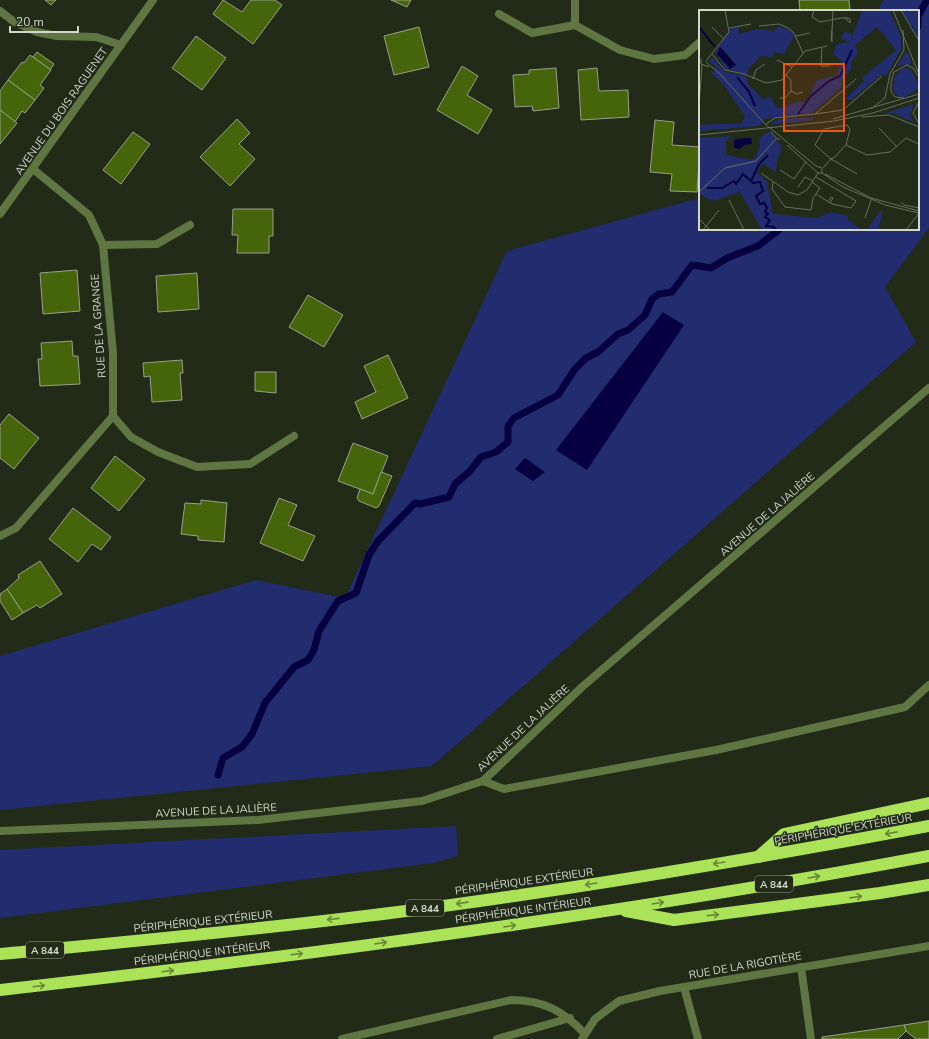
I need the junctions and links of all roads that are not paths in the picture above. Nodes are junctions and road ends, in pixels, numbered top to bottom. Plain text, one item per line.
1 (153, 0) edge
2 (575, 0) edge
3 (0, 11) edge
4 (498, 14) dead end
5 (575, 25) junction
6 (699, 43) edge
7 (121, 45) junction
8 (33, 168) junction
9 (0, 214) edge
10 (190, 225) dead end
11 (103, 245) junction
12 (929, 388) edge
13 (113, 416) junction
14 (294, 436) dead end
15 (0, 536) edge
16 (929, 685) edge
17 (483, 781) junction
18 (929, 802) edge
19 (929, 826) edge
20 (0, 831) edge
21 (929, 856) edge
22 (758, 857) junction
23 (929, 885) edge
24 (619, 909) junction
25 (929, 946) edge
26 (0, 954) edge
27 (801, 967) junction
28 (684, 987) junction
29 (0, 990) edge
30 (570, 1018) junction
31 (583, 1036) edge
32 (342, 1039) edge
33 (497, 1039) edge
34 (698, 1039) edge
35 (811, 1039) edge

1 - 7 street, AVENUE DU BOIS RAGUENET
2 - 5 street
3 - 7 street
4 - 5 street
5 - 6 street
7 - 8 street, AVENUE DU BOIS RAGUENET
8 - 9 street, AVENUE DU BOIS RAGUENET
8 - 11 street, RUE DE LA GRANGE
10 - 11 street
11 - 13 street, RUE DE LA GRANGE
12 - 17 street, AVENUE DE LA JALIÈRE
13 - 14 street
13 - 15 street
16 - 17 street
17 - 20 street, AVENUE DE LA JALIÈRE
18 - 22 highway
19 -> 22 highway, PÉRIPHÉRIQUE EXTÉRIEUR / A 844
24 -> 21 highway, PÉRIPHÉRIQUE INTÉRIEUR / A 844
22 -> 26 highway, PÉRIPHÉRIQUE EXTÉRIEUR / A 844
24 -> 23 highway
29 -> 24 highway, PÉRIPHÉRIQUE INTÉRIEUR / A 844
25 - 27 street, RUE DE LA RIGOTIÈRE
27 - 28 street, RUE DE LA RIGOTIÈRE
27 - 35 street
28 - 31 street, RUE DE LA RIGOTIÈRE
28 - 34 street
30 - 31 street
30 - 32 street
30 - 33 street

